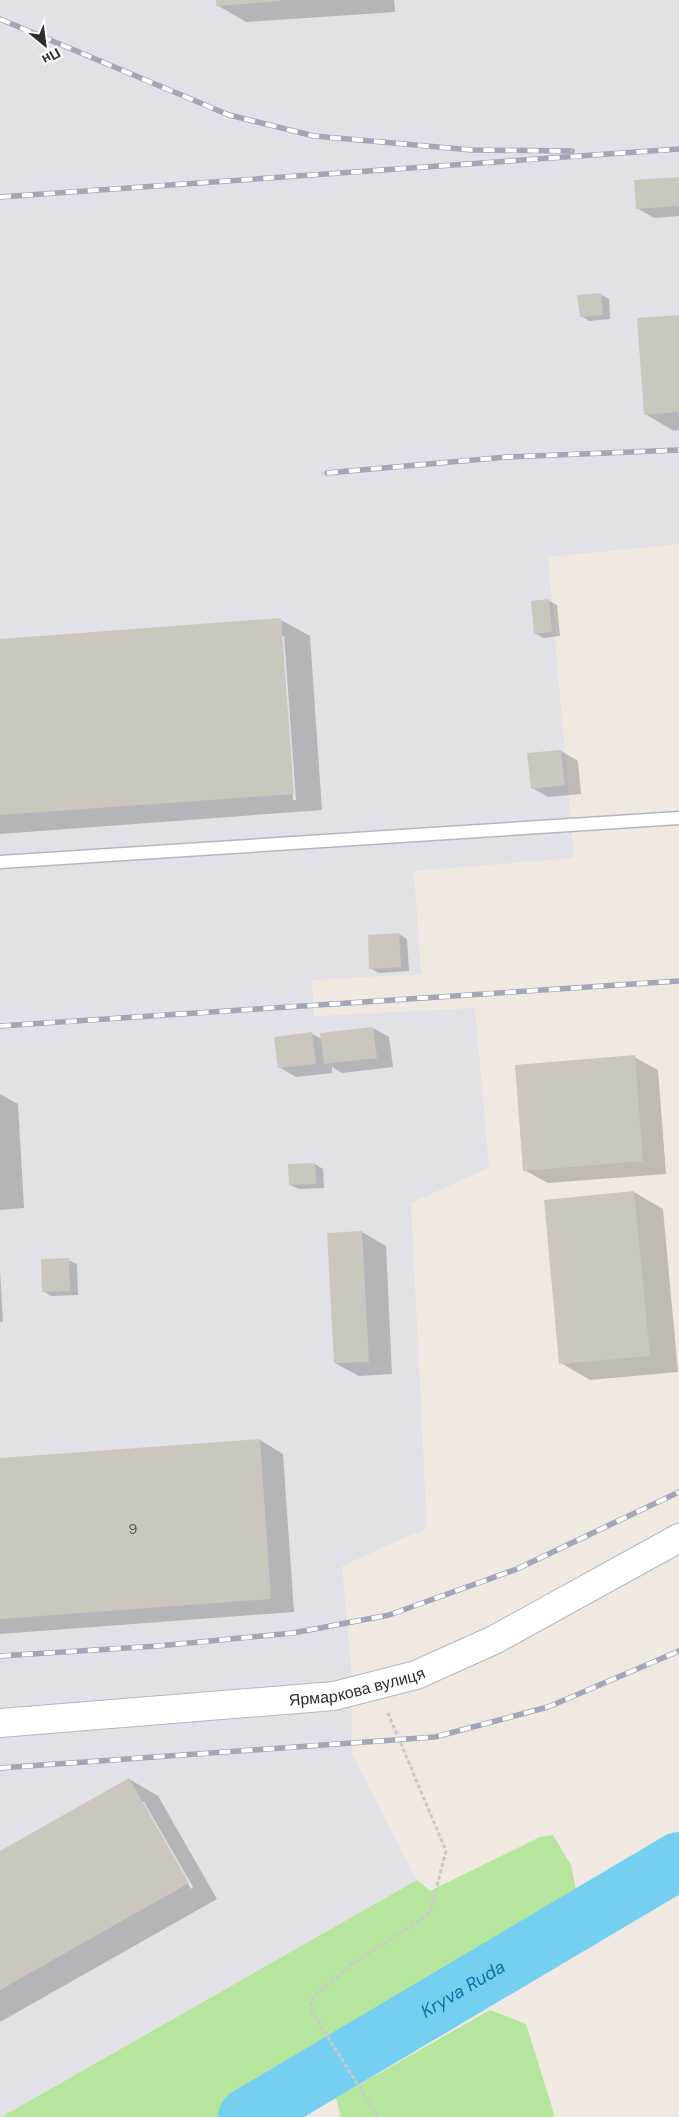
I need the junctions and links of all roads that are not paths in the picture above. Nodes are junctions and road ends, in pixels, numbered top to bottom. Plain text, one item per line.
1 (679, 818) edge
2 (0, 862) edge
3 (679, 1538) edge
4 (0, 1723) edge

1 - 2 lane
3 - 4 street, Ярмаркова вулиця

